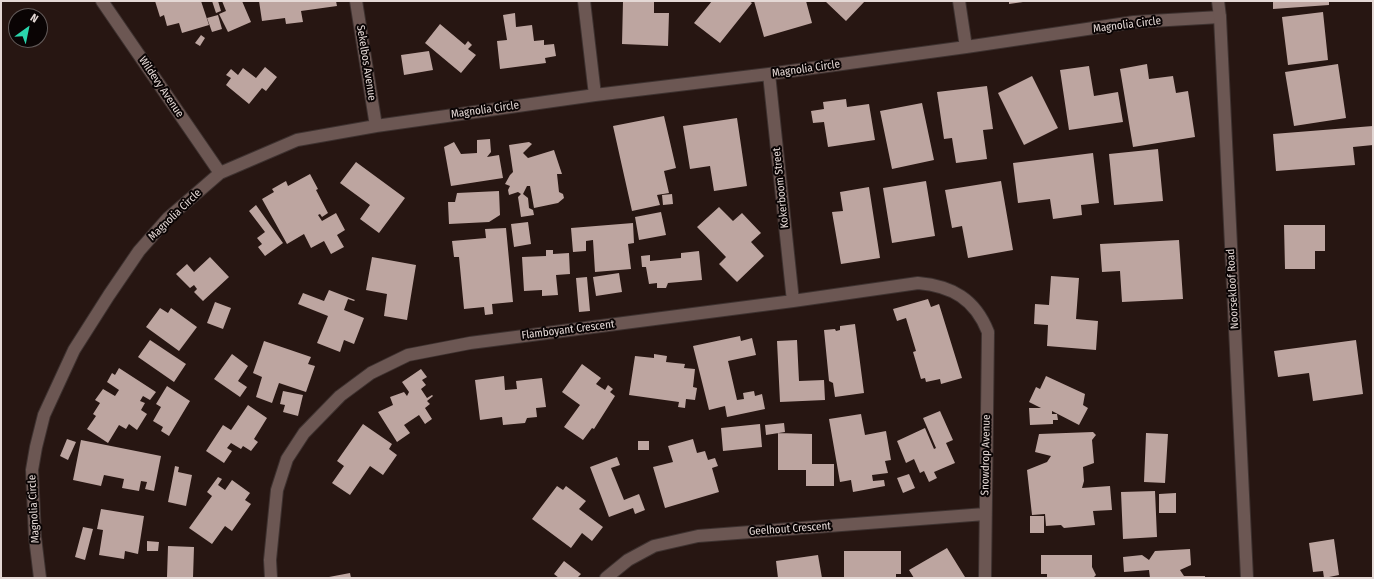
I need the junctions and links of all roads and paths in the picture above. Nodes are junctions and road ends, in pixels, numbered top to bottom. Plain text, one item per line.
1 (102, 1) edge
2 (356, 1) edge
3 (584, 1) edge
4 (959, 1) edge
5 (1218, 1) edge
6 (1220, 17) junction
7 (966, 47) junction
8 (769, 74) junction
9 (595, 95) junction
10 (376, 126) junction
11 (220, 172) junction
12 (793, 301) junction
13 (988, 332) joint
14 (985, 514) junction
15 (40, 578) edge
16 (271, 578) edge
17 (606, 578) edge
18 (985, 578) edge
19 (1247, 578) edge

1 - 11 street, Wildevy Avenue
2 - 10 street, Sekelbos Avenue
3 - 9 street
4 - 7 street
5 - 6 street, Noorsekloof Road
6 - 7 street, Magnolia Circle
6 - 19 street, Noorsekloof Road
7 - 8 street, Magnolia Circle
8 - 9 street, Magnolia Circle
8 - 12 street, Kokerboom Street
9 - 10 street, Magnolia Circle
10 - 11 street, Magnolia Circle
11 - 15 street, Magnolia Circle
12 - 13 street, Flamboyant Crescent
12 - 16 street, Flamboyant Crescent
13 - 14 street, Snowdrop Avenue
14 - 17 street, Geelhout Crescent
14 - 18 street, Snowdrop Avenue

